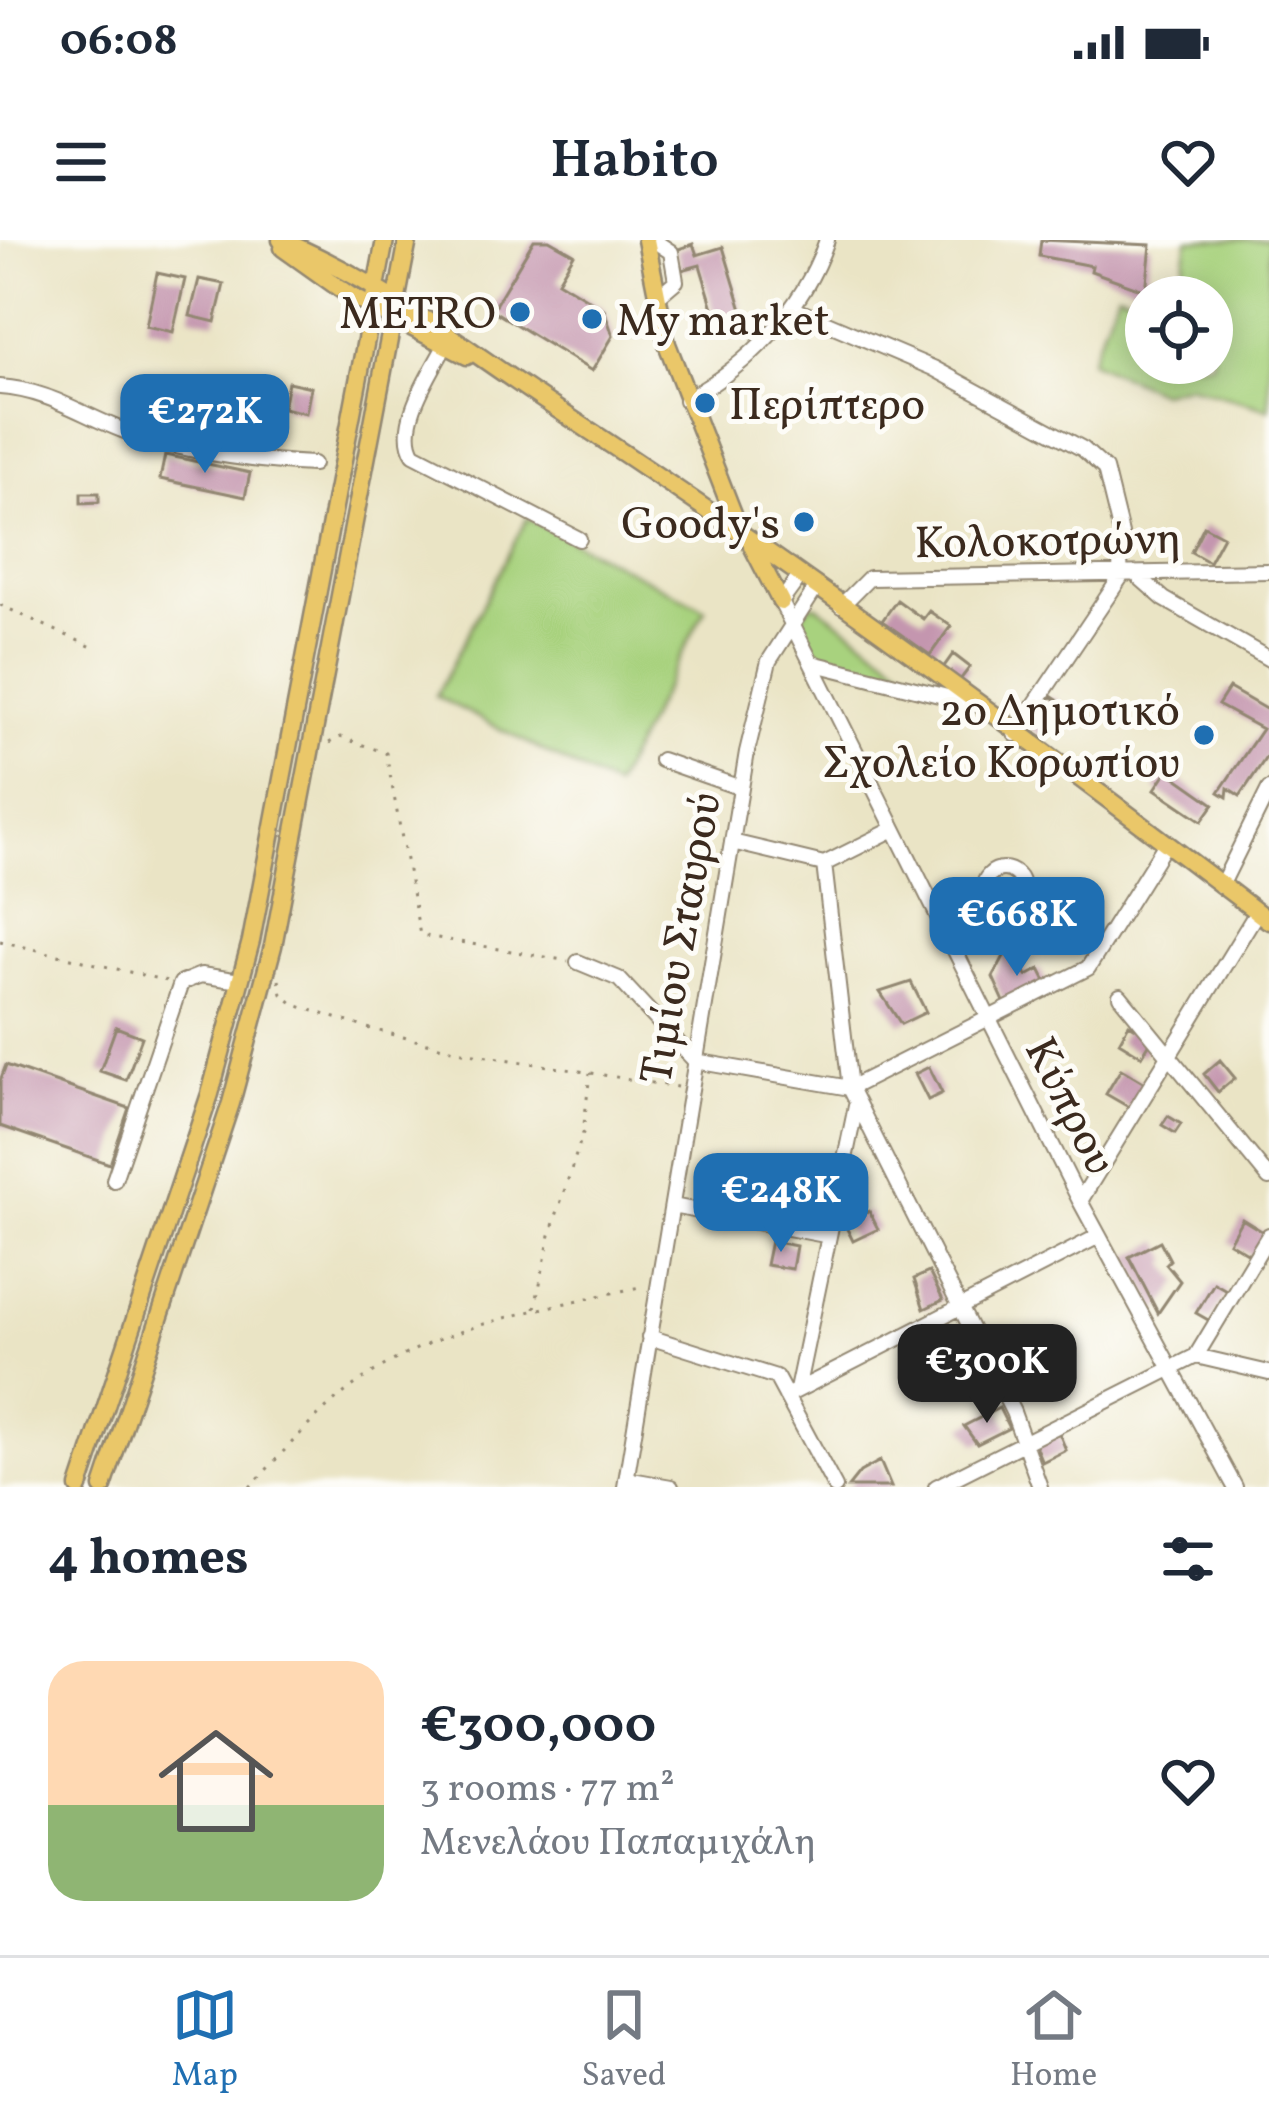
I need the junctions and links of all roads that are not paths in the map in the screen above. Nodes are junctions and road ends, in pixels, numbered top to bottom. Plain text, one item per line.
1 (272, 240) edge
2 (281, 240) edge
3 (385, 240) edge
4 (408, 240) edge
5 (635, 240) edge
6 (650, 240) edge
7 (827, 240) edge
8 (650, 272) junction
9 (376, 285) junction
10 (397, 296) junction
11 (656, 298) junction
12 (372, 307) junction
13 (794, 308) junction
14 (393, 320) junction
15 (445, 346) junction
16 (496, 369) junction
17 (0, 387) edge
18 (686, 400) junction
19 (314, 464) dead end
20 (746, 537) junction
21 (579, 539) dead end
22 (1269, 571) edge
23 (800, 576) junction
24 (1139, 577) junction
25 (1120, 578) junction
26 (816, 588) junction
27 (781, 602) junction
28 (841, 606) junction
29 (790, 621) junction
30 (1269, 659) edge
31 (812, 663) junction
32 (976, 704) junction
33 (1015, 734) junction
34 (661, 760) dead end
35 (741, 788) junction
36 (1269, 790) edge
37 (894, 829) junction
38 (732, 842) junction
39 (1166, 845) junction
40 (824, 864) junction
41 (1221, 886) junction
42 (987, 898) dead end
43 (1263, 916) edge
44 (940, 922) junction
45 (578, 962) road end
46 (240, 981) junction
47 (1120, 996) dead end
48 (988, 1021) junction
49 (1168, 1053) junction
50 (695, 1061) junction
51 (850, 1088) junction
52 (856, 1106) junction
53 (1269, 1178) edge
54 (114, 1180) dead end
55 (1080, 1201) junction
56 (672, 1206) junction
57 (825, 1235) junction
58 (1269, 1235) edge
59 (1099, 1236) junction
60 (960, 1306) junction
61 (649, 1337) junction
62 (1196, 1356) junction
63 (1171, 1369) junction
64 (1269, 1373) edge
65 (792, 1393) junction
66 (1025, 1442) junction
67 (626, 1483) edge
68 (79, 1487) edge
69 (103, 1487) edge
70 (671, 1487) edge
71 (835, 1487) edge
72 (935, 1487) edge
73 (1040, 1487) edge
74 (1235, 1487) edge

1 - 12 main road
2 - 9 main road
3 - 9 main road
4 - 10 main road
5 - 8 main road
6 - 8 main road
6 - 11 street
7 - 13 street
8 - 11 main road
9 - 10 main road
9 - 12 main road
10 - 14 main road
10 - 16 main road
11 - 18 main road
12 - 14 main road
12 - 46 main road
13 - 18 street
13 - 25 street
14 - 15 main road
14 - 69 main road
15 - 16 main road
15 - 21 street
16 - 20 main road
17 - 19 street
18 - 20 main road
20 - 23 main road
20 - 27 main road
22 - 24 street, Κολοκοτρώνη
23 - 26 main road
23 - 27 street
24 - 25 street, Κολοκοτρώνη
24 - 30 street
25 - 28 street, Κολοκοτρώνη
25 - 33 street
26 - 28 main road
26 - 29 street, Τιμίου Σταυρού
27 - 29 street, Κύπρου
28 - 32 main road
29 - 31 street, Κύπρου
29 - 35 street, Τιμίου Σταυρού
31 - 32 street
31 - 37 street, Κύπρου
32 - 33 main road
33 - 39 main road
34 - 35 street
35 - 38 street, Τιμίου Σταυρού
36 - 41 street
37 - 40 street
37 - 44 street, Κύπρου
38 - 40 street
38 - 50 street, Τιμίου Σταυρού
39 - 41 main road
39 - 48 street
40 - 51 street
41 - 43 main road
42 - 44 street
43 - 49 street
44 - 48 street, Κύπρου
45 - 50 street
46 - 54 street
46 - 68 main road
47 - 49 street
48 - 51 street
48 - 55 street, Κύπρου
49 - 53 street
49 - 55 street
50 - 51 street
50 - 56 street, Τιμίου Σταυρού
51 - 52 street
52 - 57 street
52 - 60 street
55 - 59 street, Κύπρου
56 - 57 street
56 - 61 street, Τιμίου Σταυρού
57 - 65 street
58 - 62 street
59 - 60 street
59 - 63 street, Κύπρου
60 - 65 street
60 - 66 street
61 - 65 street
61 - 67 street, Τιμίου Σταυρού
62 - 63 street
62 - 64 street
63 - 66 street
63 - 74 street, Κύπρου
65 - 71 street
66 - 72 street
66 - 73 street
67 - 70 street

